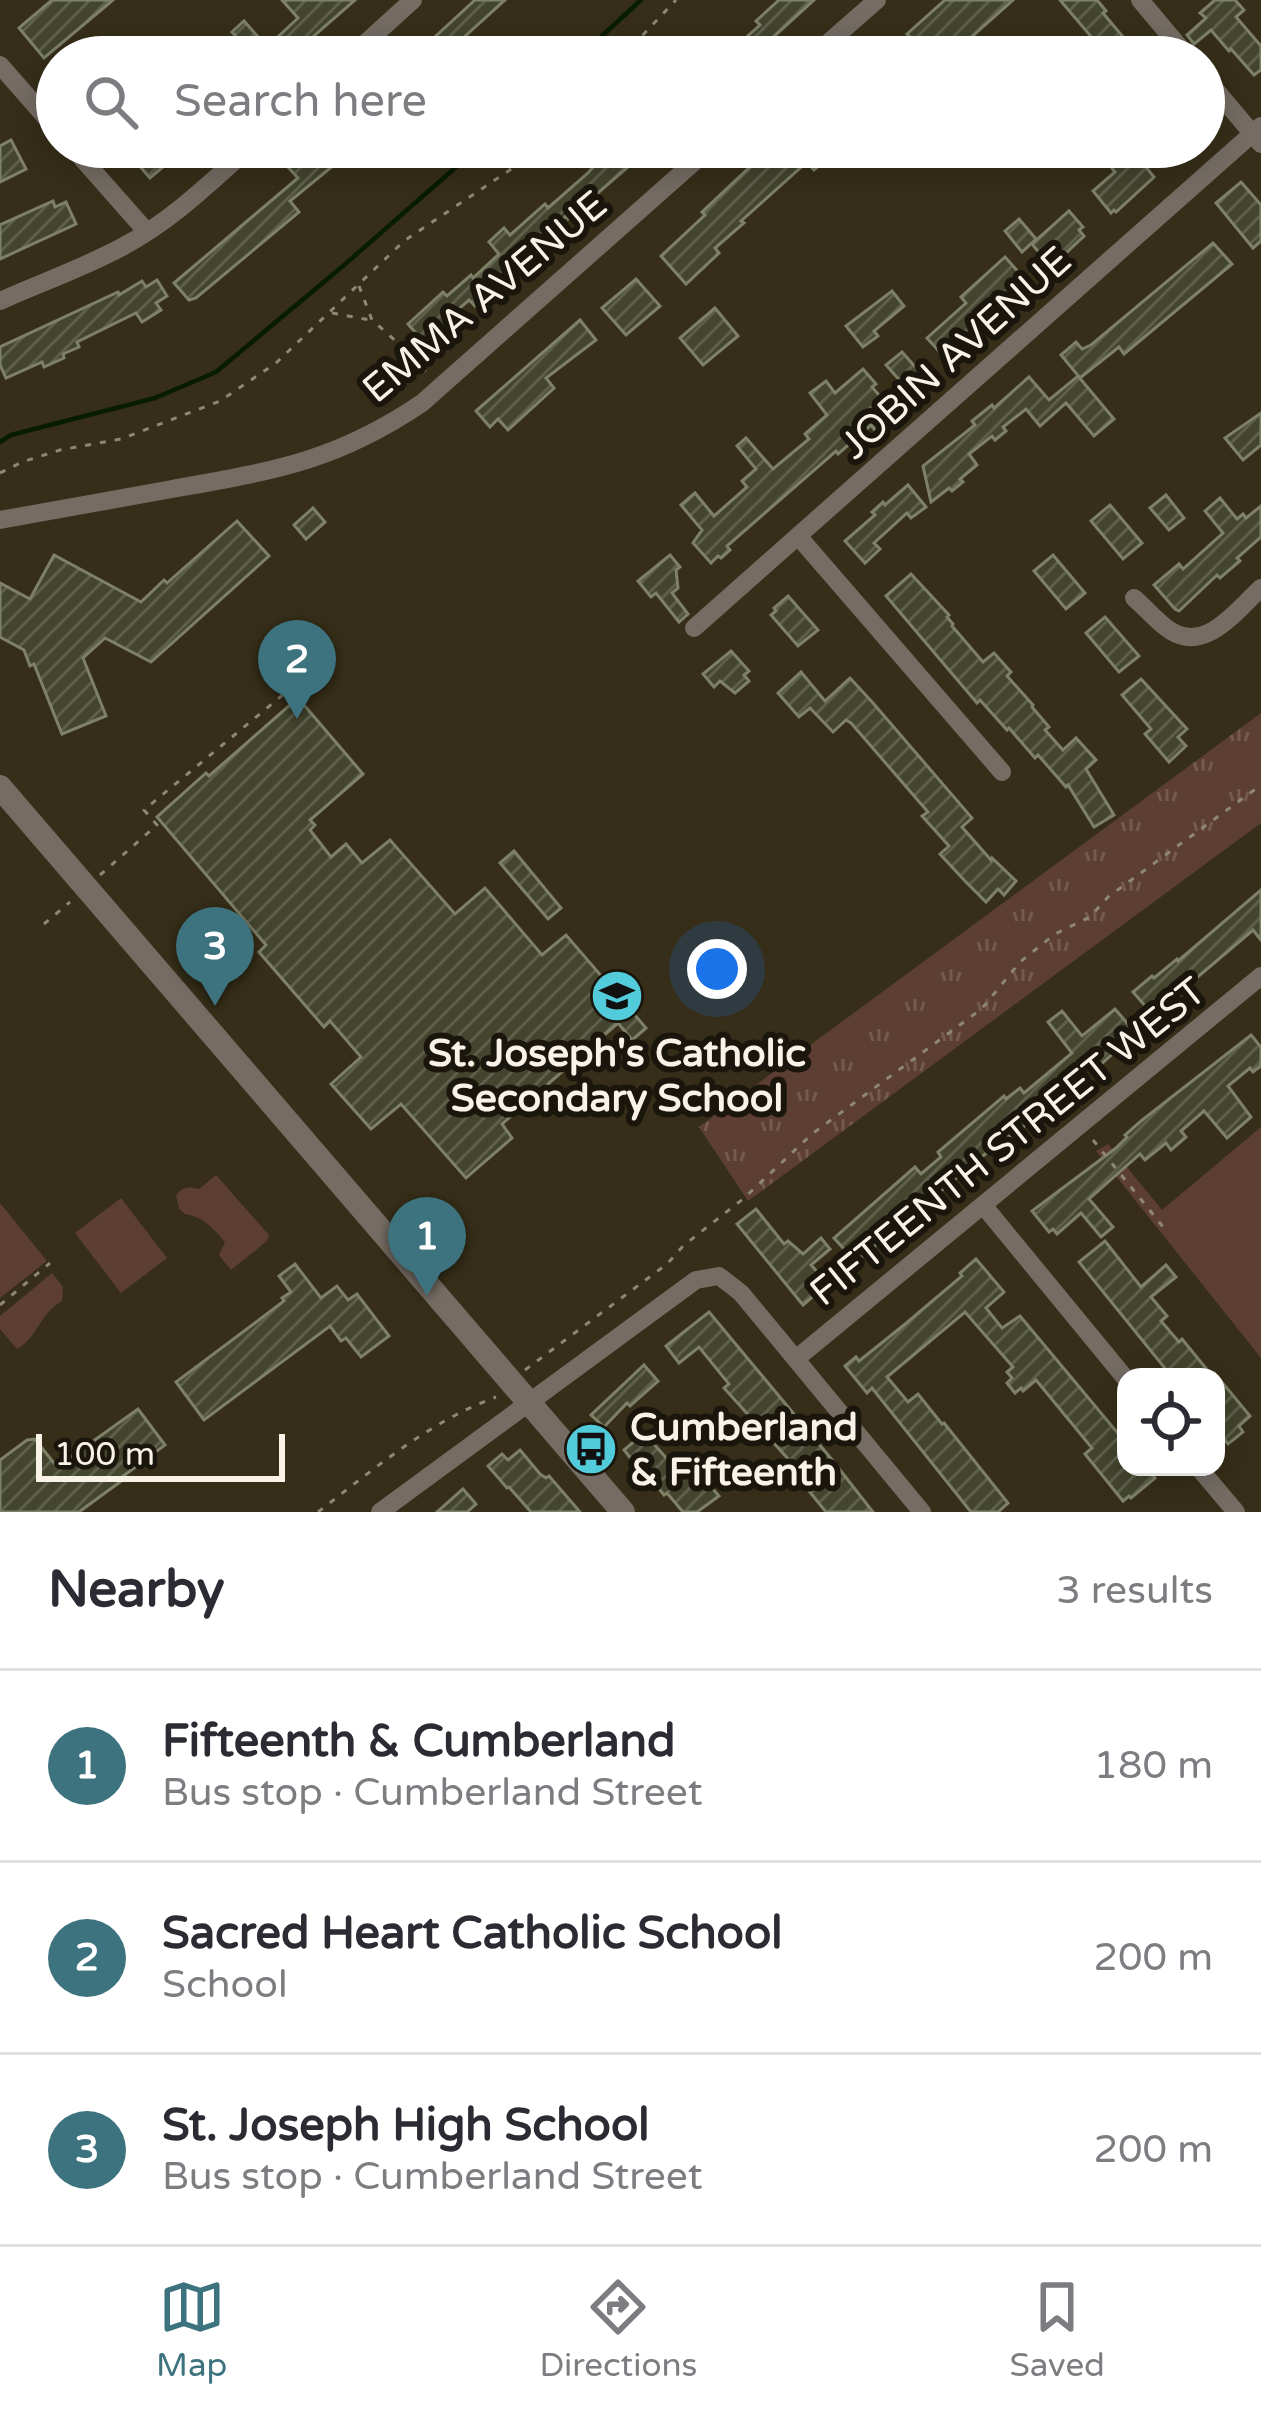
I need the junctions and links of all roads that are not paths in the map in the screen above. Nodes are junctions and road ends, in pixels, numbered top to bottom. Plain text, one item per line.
1 (413, 0) edge
2 (877, 0) edge
3 (1140, 0) edge
4 (373, 36) edge
5 (836, 36) edge
6 (1170, 36) edge
7 (0, 65) edge
8 (1225, 99) edge
9 (36, 106) edge
10 (1258, 135) edge
11 (1225, 164) edge
12 (91, 168) edge
13 (227, 168) edge
14 (687, 168) edge
15 (1220, 168) edge
16 (147, 232) junction
17 (0, 301) edge
18 (0, 520) edge
19 (798, 536) junction
20 (1261, 588) edge
21 (1134, 598) dead end
22 (694, 628) dead end
23 (1002, 772) dead end
24 (0, 787) edge
25 (1261, 976) edge
26 (983, 1205) junction
27 (797, 1358) junction
28 (1117, 1368) edge
29 (519, 1391) junction
30 (1205, 1476) edge
31 (380, 1512) edge
32 (623, 1512) edge
33 (922, 1512) edge
34 (1235, 1512) edge

1 - 4 street
2 - 5 street
3 - 6 street
7 - 9 street
8 - 10 street
10 - 11 street, JOBIN AVENUE
12 - 16 street
13 - 16 street
14 - 18 street, EMMA AVENUE
15 - 19 street, JOBIN AVENUE
16 - 17 street
19 - 22 street, JOBIN AVENUE
19 - 23 street
20 - 21 street
24 - 29 street
25 - 26 street, FIFTEENTH STREET WEST
26 - 27 street, FIFTEENTH STREET WEST
26 - 28 street
27 - 29 street
27 - 33 street
29 - 31 street
29 - 32 street
30 - 34 street

